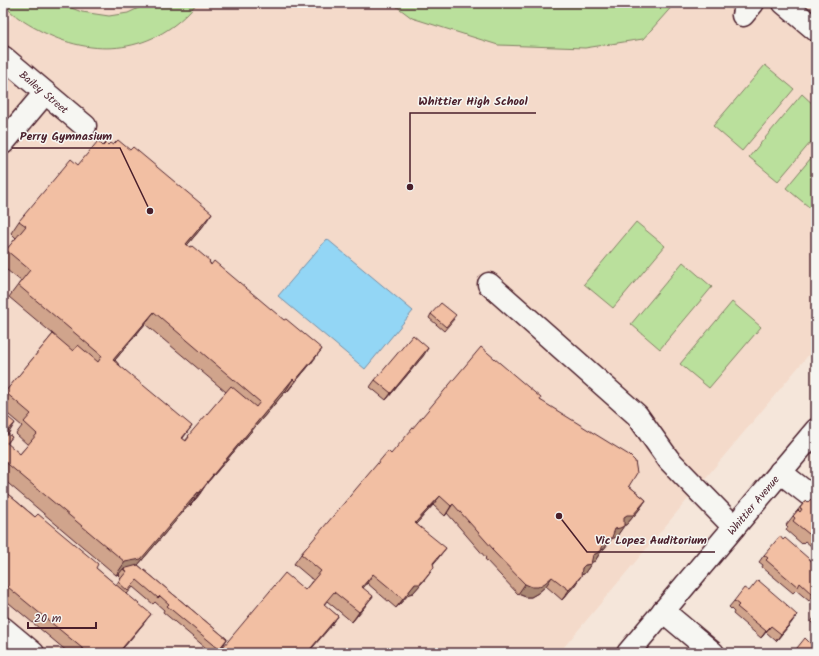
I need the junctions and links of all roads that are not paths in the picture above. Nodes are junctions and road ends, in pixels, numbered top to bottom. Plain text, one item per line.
1 (784, 3) edge
2 (816, 30) edge
3 (3, 58) edge
4 (45, 93) junction
5 (85, 126) dead end
6 (3, 142) edge
7 (489, 284) dead end
8 (816, 430) edge
9 (780, 472) junction
10 (816, 500) edge
11 (734, 527) junction
12 (663, 611) junction
13 (3, 628) edge
14 (33, 653) edge
15 (628, 653) edge
16 (713, 653) edge

1 - 2 street
3 - 4 street, Bailey Street
4 - 5 street, Bailey Street
4 - 6 street
7 - 11 street
8 - 9 street, Whittier Avenue
9 - 10 street
9 - 11 street, Whittier Avenue
11 - 12 street, Whittier Avenue
12 - 15 street, Whittier Avenue
12 - 16 street
13 - 14 street

